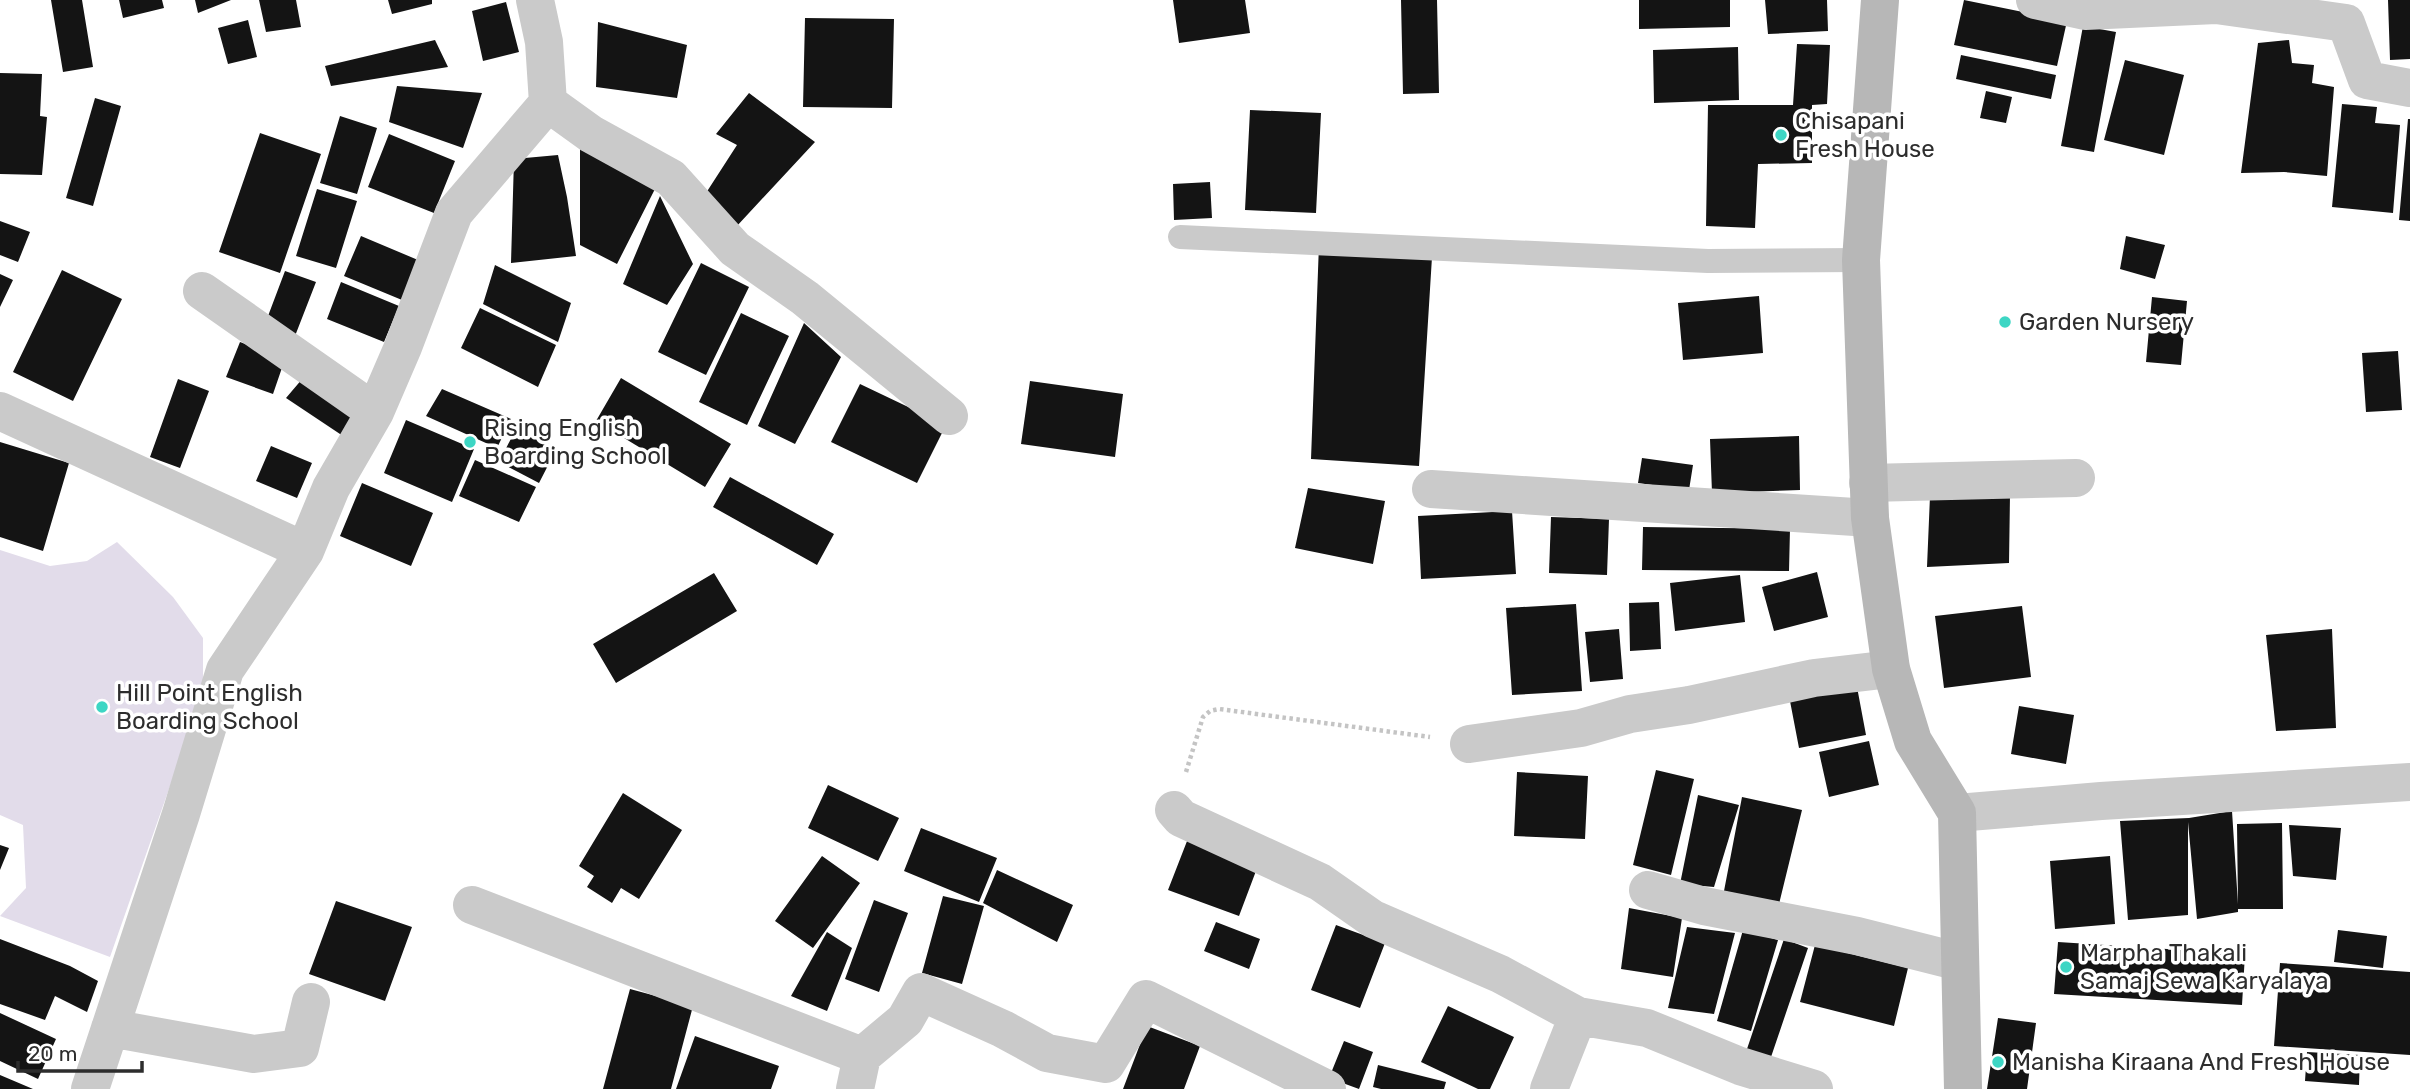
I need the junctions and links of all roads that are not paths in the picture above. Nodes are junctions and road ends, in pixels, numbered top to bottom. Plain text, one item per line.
1 (534, 0) edge
2 (1880, 0) edge
3 (2035, 0) edge
4 (2410, 88) edge
5 (548, 103) junction
6 (1180, 237) dead end
7 (1861, 260) junction
8 (202, 291) dead end
9 (0, 411) edge
10 (375, 412) junction
11 (949, 416) dead end
12 (2076, 478) dead end
13 (1431, 489) dead end
14 (1869, 500) junction
15 (305, 551) junction
16 (1891, 670) junction
17 (1469, 744) road end
18 (2410, 782) edge
19 (1174, 810) road end
20 (1957, 813) junction
21 (1648, 890) dead end
22 (472, 905) dead end
23 (1960, 962) junction
24 (311, 1002) dead end
25 (1578, 1016) junction
26 (110, 1028) junction
27 (858, 1072) edge
28 (90, 1089) edge
29 (1327, 1089) edge
30 (1549, 1089) edge
31 (1814, 1089) edge
32 (1964, 1089) edge

1 - 5 street
2 - 7 main road
3 - 4 street
5 - 10 street
5 - 11 street
6 - 7 lane
7 - 14 main road
8 - 10 street
9 - 15 street
10 - 15 street
12 - 14 street
13 - 14 street
14 - 16 main road
15 - 26 street
16 - 17 street
16 - 20 main road
18 - 20 street
19 - 25 street
20 - 23 main road
21 - 23 street
22 - 27 street
23 - 32 main road
24 - 26 street
25 - 30 street
25 - 31 street
26 - 28 street
27 - 29 street

